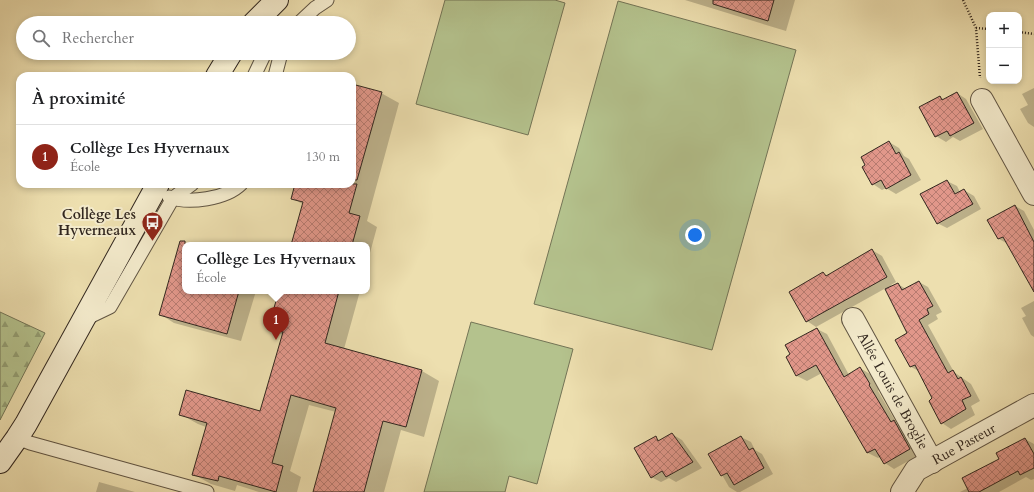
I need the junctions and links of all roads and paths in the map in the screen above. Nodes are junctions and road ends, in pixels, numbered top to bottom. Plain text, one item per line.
1 (277, 0) edge
2 (327, 0) edge
3 (963, 0) edge
4 (261, 16) edge
5 (306, 16) edge
6 (976, 28) junction
7 (986, 29) edge
8 (1022, 32) edge
9 (1034, 34) edge
10 (227, 60) edge
11 (262, 60) edge
12 (279, 60) edge
13 (219, 72) edge
14 (256, 72) edge
15 (276, 72) edge
16 (982, 100) joint
17 (175, 188) edge
18 (237, 188) edge
19 (162, 191) edge
20 (1034, 194) edge
21 (853, 319) dead end
22 (1034, 405) edge
23 (17, 438) junction
24 (0, 462) edge
25 (932, 462) junction
26 (207, 492) edge
27 (902, 492) edge

1 - 4 street
2 - 5 lane
3 - 6 path
6 - 7 path
6 - 16 path
8 - 9 path
10 - 13 street
11 - 14 lane
12 - 15 lane
16 - 20 street
17 - 19 lane
18 - 19 lane
19 - 23 street
21 - 25 street, Allée Louis de Broglie
22 - 25 street, Rue Pasteur
23 - 24 street
23 - 26 lane
25 - 27 street, Rue Pasteur

